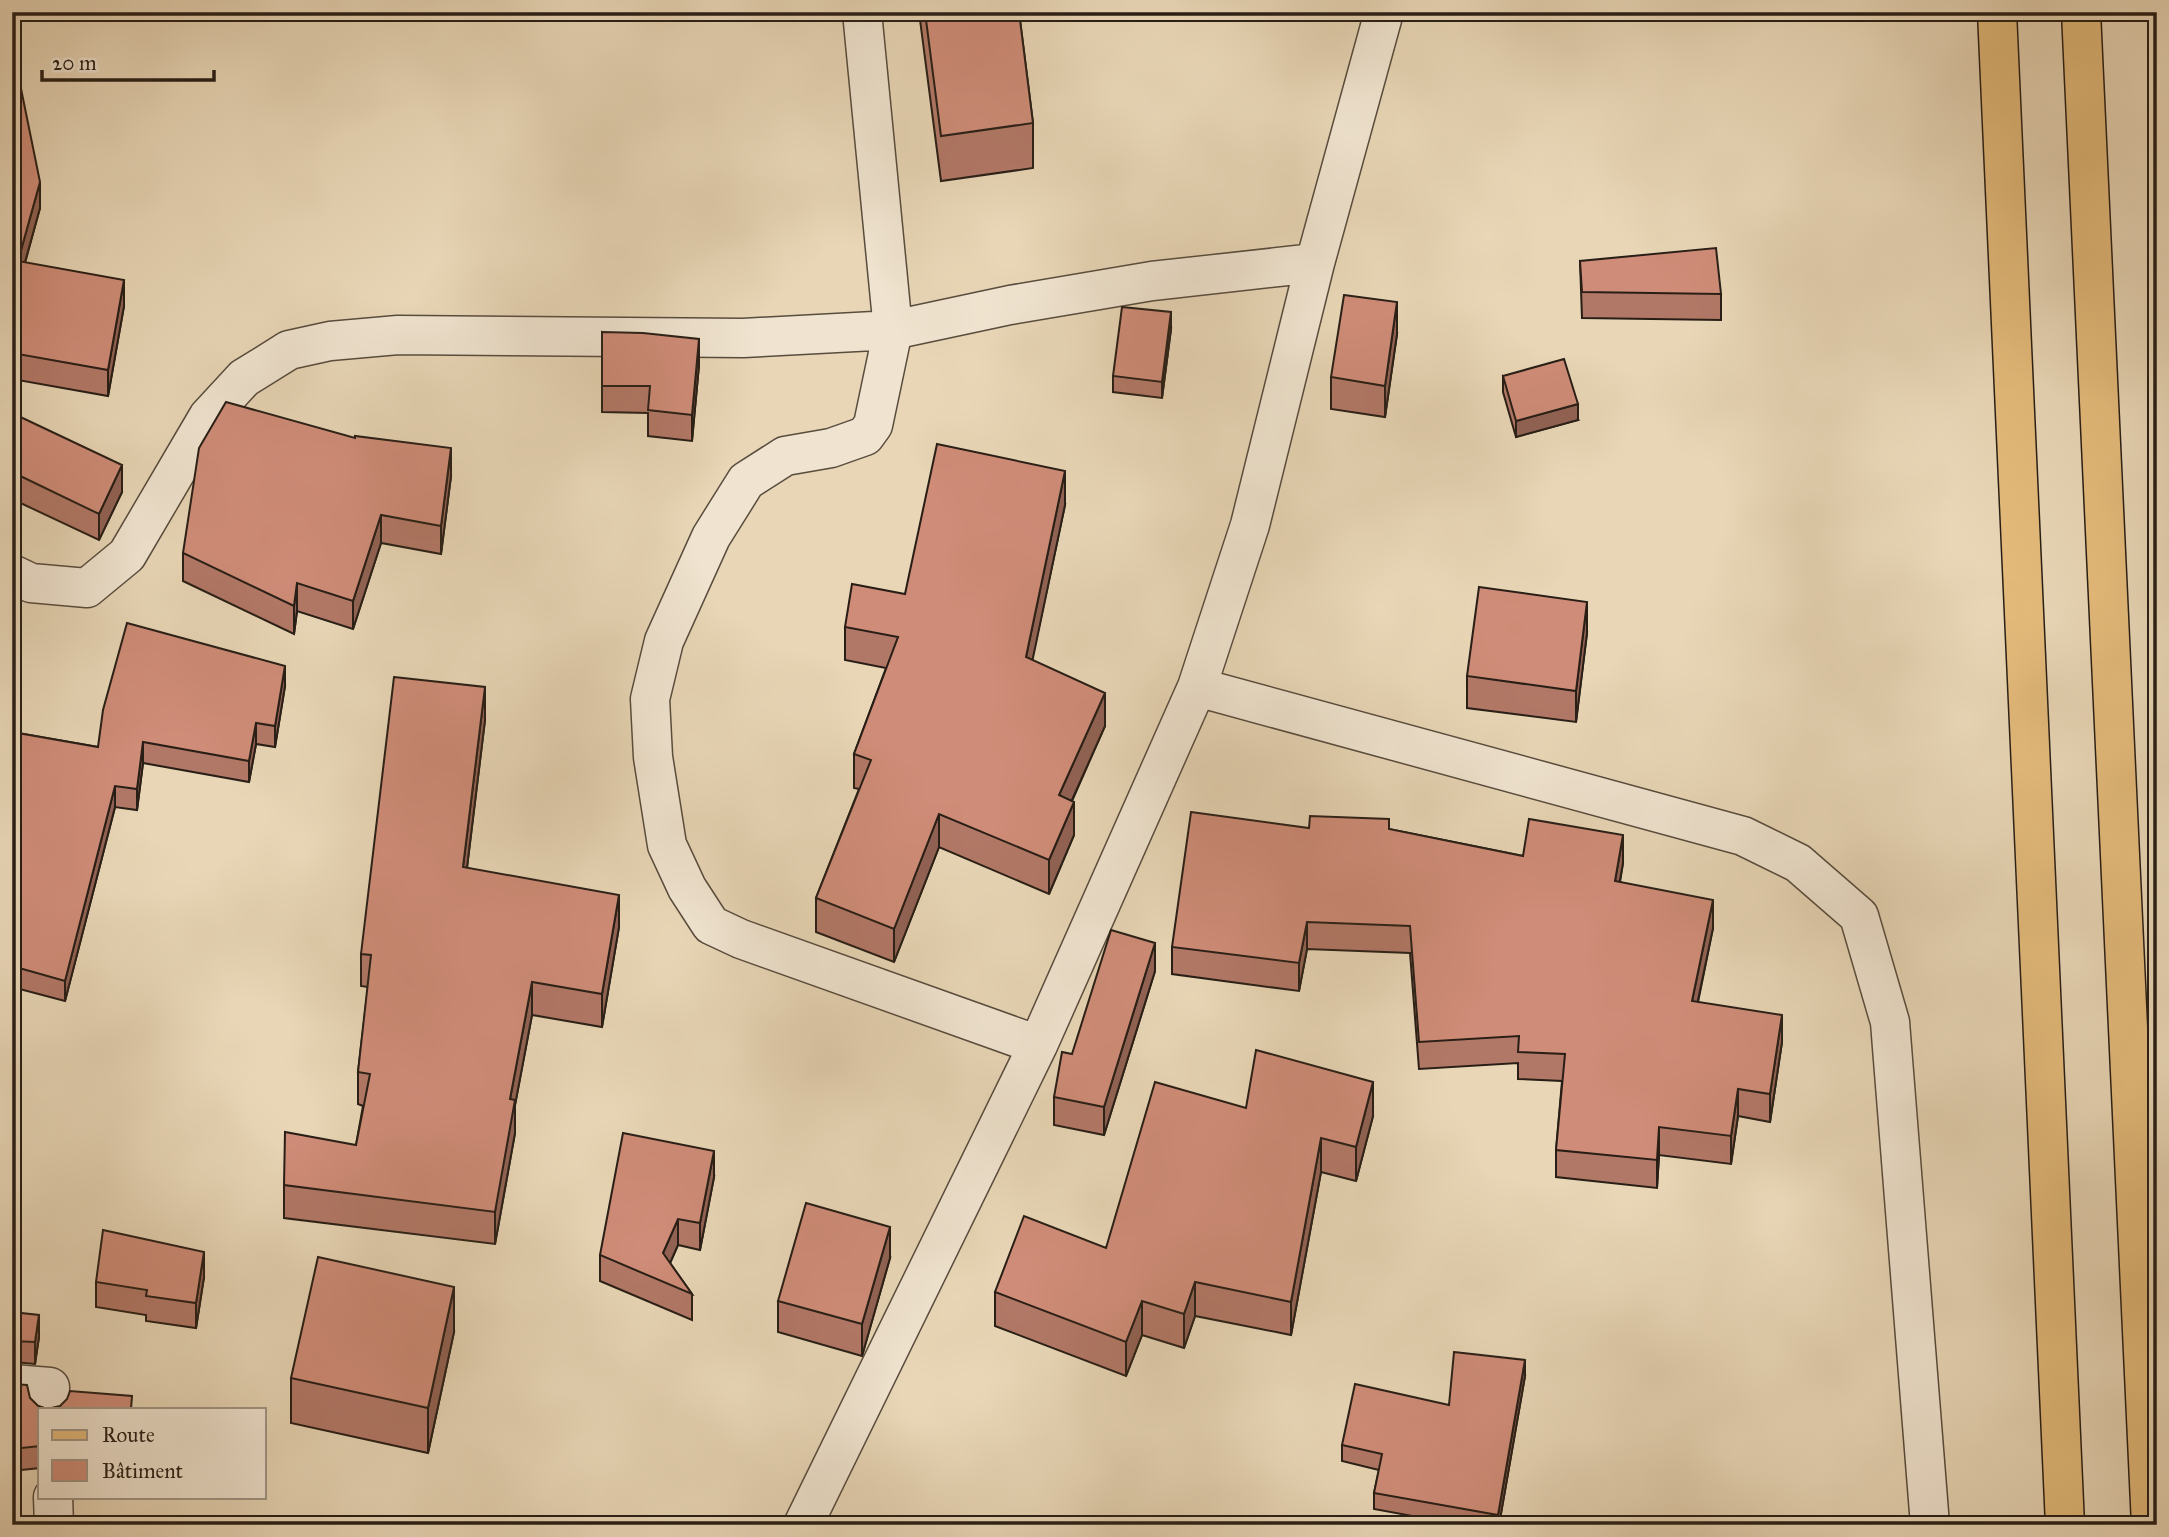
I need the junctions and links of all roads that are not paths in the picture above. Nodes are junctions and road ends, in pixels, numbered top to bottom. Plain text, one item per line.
1 (862, 12) edge
2 (1384, 12) edge
3 (1997, 12) edge
4 (2081, 12) edge
5 (1315, 263) junction
6 (893, 330) junction
7 (12, 574) edge
8 (1197, 687) junction
9 (1038, 1045) junction
10 (12, 1384) edge
11 (49, 1408) edge
12 (54, 1498) edge
13 (54, 1525) edge
14 (803, 1525) edge
15 (1930, 1525) edge
16 (2065, 1525) edge
17 (2151, 1525) edge

1 - 6 street
2 - 5 street
3 - 16 main road
4 - 17 main road
5 - 6 street
5 - 8 street
6 - 7 street
6 - 9 street
8 - 9 street
8 - 15 street
9 - 14 street
10 - 11 street
12 - 13 street

